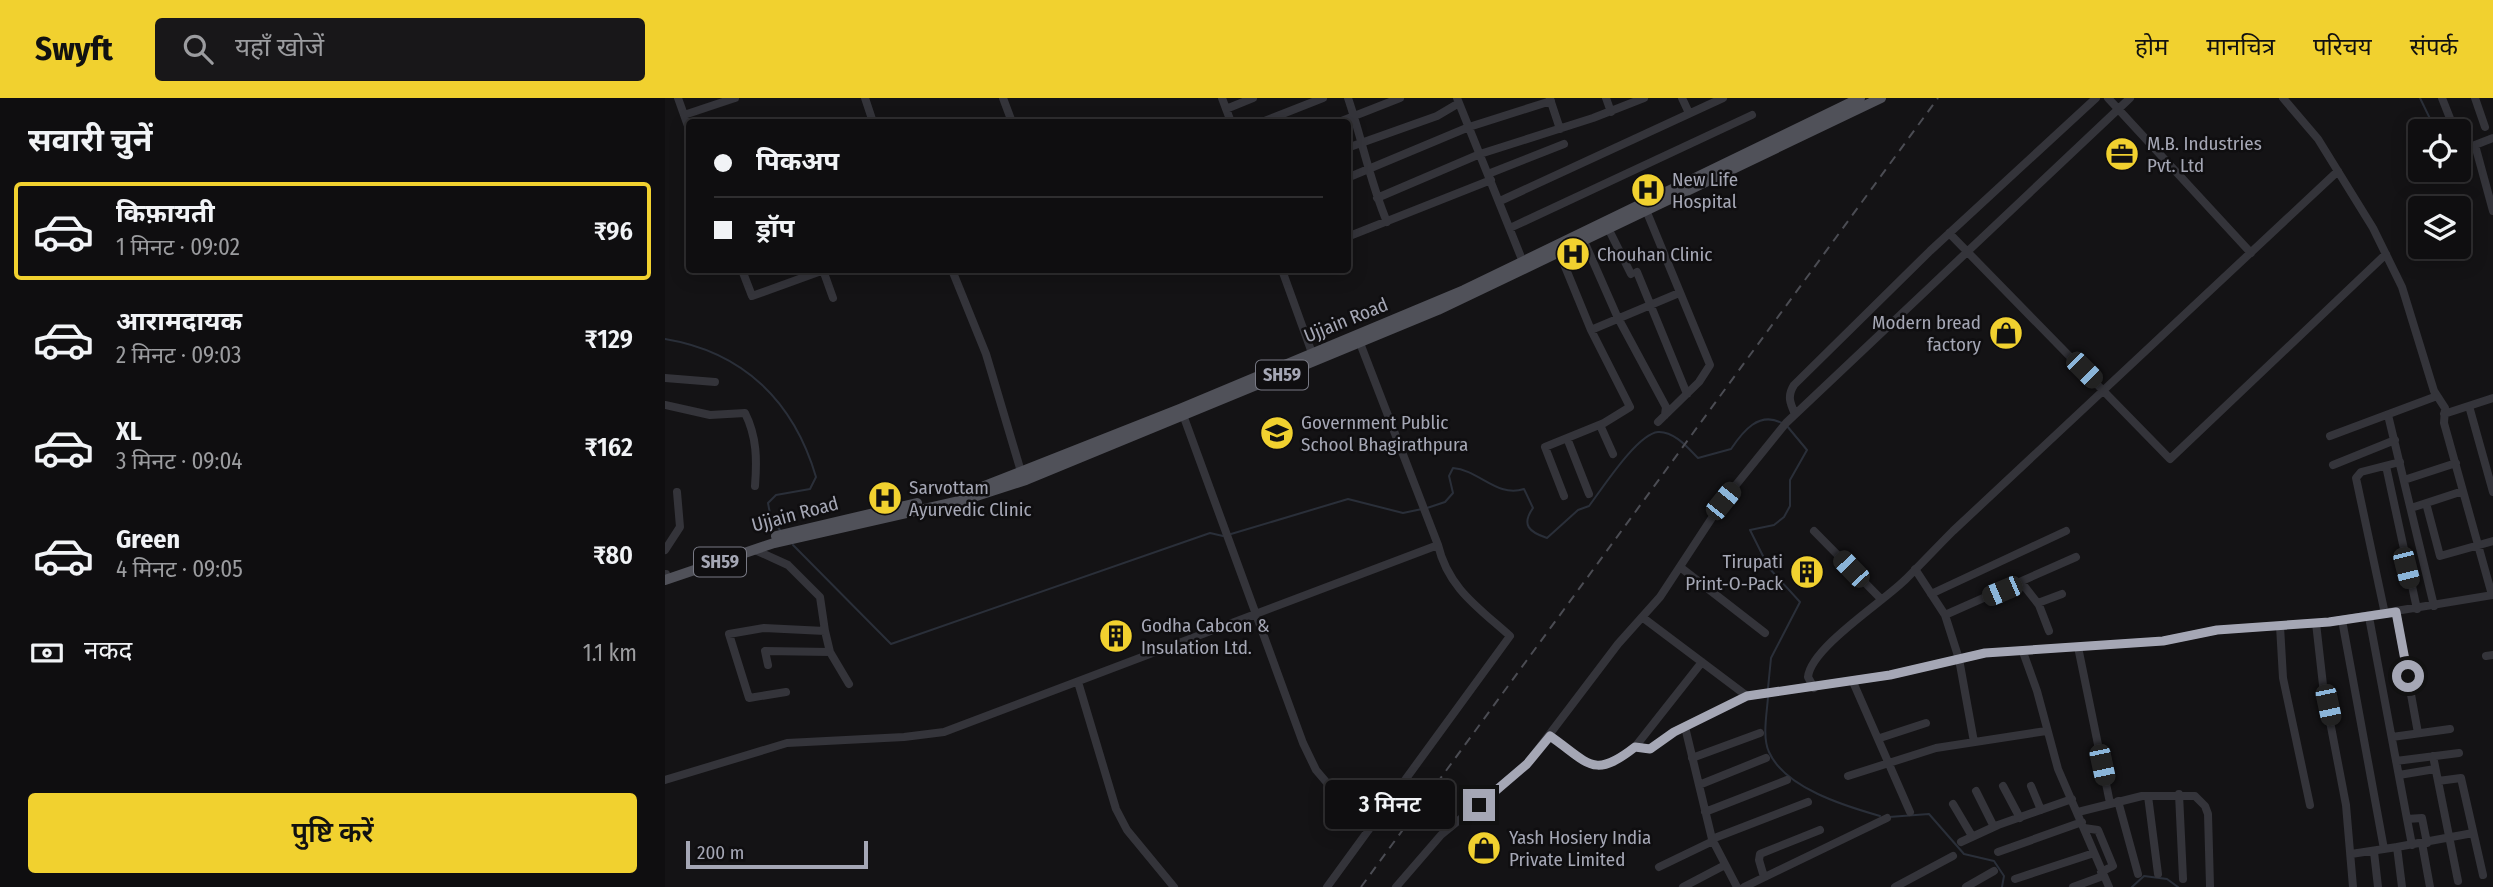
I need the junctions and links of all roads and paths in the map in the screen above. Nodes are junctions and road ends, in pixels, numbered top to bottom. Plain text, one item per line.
1 (678, 98) edge
2 (735, 98) edge
3 (866, 98) edge
4 (1003, 98) edge
5 (1222, 98) edge
6 (1253, 98) edge
7 (1323, 98) edge
8 (1348, 98) edge
9 (1400, 98) edge
10 (1606, 98) edge
11 (1644, 98) edge
12 (1682, 98) edge
13 (1723, 98) edge
14 (1860, 98) edge
15 (1881, 98) edge
16 (2096, 98) edge
17 (2108, 98) edge
18 (2130, 98) edge
19 (2283, 98) edge
20 (2442, 98) edge
21 (2475, 98) edge
22 (1550, 99) edge
23 (1459, 100) edge
24 (1711, 100) edge
25 (1226, 109) junction
26 (2118, 109) junction
27 (1611, 112) junction
28 (1689, 113) junction
29 (684, 115) junction
30 (1752, 116) dead end
31 (1354, 117) junction
32 (1834, 117) junction
33 (872, 119) edge
34 (1011, 119) edge
35 (1228, 119) edge
36 (1270, 119) edge
37 (1348, 119) edge
38 (2450, 119) edge
39 (686, 121) edge
40 (1469, 127) junction
41 (2485, 127) dead end
42 (1560, 129) junction
43 (2493, 138) edge
44 (1363, 142) junction
45 (1564, 144) dead end
46 (2475, 145) junction
47 (1351, 146) edge
48 (2471, 147) edge
49 (1480, 154) junction
50 (1731, 165) junction
51 (1368, 171) junction
52 (2338, 171) junction
53 (1351, 177) edge
54 (1489, 177) junction
55 (1377, 198) junction
56 (1500, 201) junction
57 (2493, 209) edge
58 (1646, 210) junction
59 (1387, 222) junction
60 (1510, 228) junction
61 (1608, 229) junction
62 (1949, 233) junction
63 (1351, 236) edge
64 (1584, 241) junction
65 (1559, 252) junction
66 (1967, 252) junction
67 (2251, 253) junction
68 (2386, 254) junction
69 (1523, 262) junction
70 (743, 273) edge
71 (815, 273) edge
72 (824, 273) edge
73 (953, 273) edge
74 (1283, 273) edge
75 (1679, 293) junction
76 (833, 298) dead end
77 (1650, 305) junction
78 (1621, 317) junction
79 (1591, 330) junction
80 (1360, 343) junction
81 (1311, 353) junction
82 (665, 377) edge
83 (715, 382) dead end
84 (2104, 389) junction
85 (1687, 394) junction
86 (2437, 396) junction
87 (2493, 398) edge
88 (665, 405) edge
89 (2469, 406) junction
90 (1182, 413) junction
91 (1795, 414) junction
92 (2444, 414) junction
93 (1665, 415) junction
94 (2388, 415) junction
95 (1658, 422) dead end
96 (1600, 425) junction
97 (2330, 436) dead end
98 (1567, 438) junction
99 (2395, 440) junction
100 (1613, 454) dead end
101 (2400, 462) junction
102 (2456, 463) junction
103 (2333, 465) dead end
104 (2386, 466) junction
105 (1023, 477) junction
106 (2404, 480) junction
107 (755, 486) dead end
108 (2462, 491) junction
109 (677, 492) dead end
110 (2493, 492) edge
111 (1589, 494) dead end
112 (1564, 496) dead end
113 (2426, 503) junction
114 (2411, 508) junction
115 (1814, 531) dead end
116 (2066, 531) dead end
117 (773, 540) junction
118 (2493, 541) edge
119 (1438, 545) junction
120 (2478, 546) junction
121 (665, 550) edge
122 (755, 550) junction
123 (2076, 557) dead end
124 (1680, 567) junction
125 (1915, 569) junction
126 (665, 575) edge
127 (2021, 582) junction
128 (1931, 594) junction
129 (2062, 594) dead end
130 (2492, 595) edge
131 (1881, 599) junction
132 (2038, 603) junction
133 (2434, 606) junction
134 (2417, 609) junction
135 (2396, 612) junction
136 (1257, 614) junction
137 (2385, 614) junction
138 (1945, 615) junction
139 (1642, 617) junction
140 (2369, 617) junction
141 (2342, 620) junction
142 (2316, 623) junction
143 (2280, 626) junction
144 (825, 631) junction
145 (2049, 631) dead end
146 (1765, 633) dead end
147 (2078, 647) junction
148 (830, 652) junction
149 (2023, 652) junction
150 (1959, 659) junction
151 (1702, 662) junction
152 (768, 665) dead end
153 (1077, 682) junction
154 (1853, 682) junction
155 (849, 684) dead end
156 (1814, 688) junction
157 (786, 692) dead end
158 (1747, 696) junction
159 (1926, 723) dead end
160 (1685, 727) junction
161 (2450, 729) dead end
162 (2046, 731) junction
163 (1760, 733) dead end
164 (2418, 733) junction
165 (1550, 736) junction
166 (2392, 737) junction
167 (1879, 738) junction
168 (1974, 742) junction
169 (1635, 747) junction
170 (2459, 752) dead end
171 (2433, 756) junction
172 (1692, 758) junction
173 (1766, 758) dead end
174 (2396, 761) junction
175 (1890, 762) junction
176 (2435, 769) junction
177 (2399, 775) junction
178 (1848, 776) dead end
179 (665, 780) edge
180 (1787, 780) dead end
181 (2438, 781) junction
182 (1699, 785) junction
183 (2003, 786) dead end
184 (2031, 786) dead end
185 (1976, 791) dead end
186 (2179, 794) junction
187 (2148, 796) junction
188 (2072, 800) junction
189 (1808, 802) dead end
190 (2114, 802) junction
191 (1953, 804) dead end
192 (2310, 805) dead end
193 (2041, 810) junction
194 (1705, 812) junction
195 (1910, 812) dead end
196 (2078, 812) junction
197 (1887, 818) dead end
198 (2020, 818) junction
199 (2407, 819) junction
200 (2083, 825) junction
201 (1994, 827) junction
202 (1820, 830) dead end
203 (1368, 831) junction
204 (2473, 833) junction
205 (1972, 836) junction
206 (2449, 838) junction
207 (1712, 840) junction
208 (1961, 842) dead end
209 (2424, 843) junction
210 (2412, 845) junction
211 (2397, 847) junction
212 (2384, 849) junction
213 (1998, 852) dead end
214 (2374, 852) junction
215 (2094, 853) junction
216 (2351, 854) junction
217 (1952, 856) dead end
218 (1725, 865) junction
219 (1659, 867) dead end
220 (1994, 871) dead end
221 (2102, 874) junction
222 (2138, 874) dead end
223 (2158, 874) dead end
224 (2483, 875) dead end
225 (1764, 877) junction
226 (2015, 879) dead end
227 (2183, 879) dead end
228 (2458, 881) dead end
229 (2210, 886) edge
230 (1174, 887) edge
231 (1327, 887) edge
232 (1396, 887) edge
233 (1683, 887) edge
234 (1737, 887) edge
235 (1744, 887) edge
236 (1895, 887) edge
237 (1966, 887) edge
238 (2073, 887) edge
239 (2109, 887) edge
240 (2353, 887) edge
241 (2378, 887) edge
242 (2402, 887) edge
243 (2430, 887) edge

1 - 29 street
2 - 29 street
3 - 33 street
4 - 34 street
5 - 25 street
6 - 25 street
7 - 36 street
8 - 31 street
9 - 31 street
10 - 27 street
11 - 27 street
12 - 28 street
13 - 24 street
14 - 32 main road, Ujjain Road / SH59
15 - 32 main road, SH59
16 - 62 street
17 - 26 street
18 - 26 street
19 - 52 street
20 - 38 street
21 - 41 street
22 - 40 street
22 - 42 street
23 - 40 street
23 - 44 street
24 - 28 street
25 - 35 street
26 - 66 street
26 - 67 street
27 - 42 street
28 - 56 street
29 - 39 street
30 - 60 street
31 - 37 street
31 - 44 street
32 - 50 main road, Ujjain Road / SH59
32 - 50 main road, Ujjain Road / SH59
40 - 49 street
40 - 51 street
42 - 49 street
43 - 46 street
44 - 47 street
44 - 51 street
45 - 54 street
46 - 48 street
46 - 57 street
49 - 54 street
49 - 55 street
50 - 58 main road, Ujjain Road / SH59
50 - 69 main road, Ujjain Road / SH59
51 - 53 street
51 - 55 street
52 - 67 street
52 - 68 street
54 - 56 street
54 - 59 street
55 - 59 street
56 - 60 street
58 - 61 main road, Ujjain Road / SH59
58 - 75 street
59 - 63 street
60 - 69 street
61 - 64 main road, Ujjain Road / SH59
61 - 77 street
62 - 66 street
62 - 91 street
64 - 65 main road, Ujjain Road / SH59
64 - 78 street
65 - 79 street
65 - 80 main road, Ujjain Road / SH59
66 - 84 street
66 - 91 street
67 - 84 street
68 - 84 street
68 - 86 street
69 - 81 main road, Ujjain Road / SH59
70 - 71 street
72 - 76 street
73 - 105 street
74 - 81 street
75 - 77 street
75 - 85 street
77 - 78 street
77 - 85 street
78 - 79 street
78 - 93 street
79 - 96 street
80 - 90 main road, Ujjain Road / SH59
80 - 119 street
81 - 90 main road, Ujjain Road / SH59
82 - 83 street
84 - 125 street
85 - 93 street
86 - 92 street
86 - 94 street
87 - 89 street
88 - 107 street
89 - 92 street
89 - 110 street
90 - 105 main road, Ujjain Road / SH59
90 - 136 street
91 - 124 street
92 - 102 street
93 - 95 street
94 - 97 street
94 - 99 street
96 - 98 street
96 - 100 street
98 - 111 street
98 - 112 street
99 - 101 street
99 - 103 street
101 - 104 street
101 - 106 street
102 - 106 street
102 - 108 street
104 - 134 street
104 - 137 street
105 - 117 main road, Ujjain Road / SH59
106 - 114 street
108 - 113 street
108 - 120 street
109 - 121 street
113 - 114 street
113 - 120 street
114 - 133 street
115 - 131 street
116 - 128 street
117 - 122 main road, Ujjain Road / SH59
117 - 126 main road, Ujjain Road / SH59
118 - 120 street
119 - 136 street
119 - 203 street
120 - 130 street
122 - 126 main road, Ujjain Road / SH59
122 - 144 street
123 - 127 street
124 - 139 street
124 - 146 street
125 - 128 street
125 - 131 street
127 - 132 street
127 - 138 street
128 - 138 street
129 - 132 street
130 - 133 street
131 - 156 street
132 - 145 street
133 - 134 street
134 - 135 street
135 - 137 street
135 - 164 street
136 - 153 street
136 - 203 street
137 - 140 street
138 - 150 street
139 - 151 street
139 - 165 street
140 - 141 street
140 - 166 street
141 - 142 street
141 - 212 street
142 - 143 street
142 - 216 street
143 - 147 street
143 - 192 street
144 - 148 street
144 - 157 street
147 - 149 street
147 - 190 street
148 - 152 street
148 - 155 street
149 - 150 street
149 - 162 street
150 - 154 street
150 - 168 street
151 - 158 street
151 - 169 street
153 - 179 street
153 - 230 street
154 - 156 street
154 - 167 street
156 - 158 street
158 - 160 street
159 - 167 street
160 - 169 street
160 - 172 street
161 - 164 street
162 - 168 street
162 - 188 street
163 - 172 street
164 - 166 street
165 - 169 street
165 - 232 street
166 - 174 street
167 - 175 street
168 - 175 street
170 - 171 street
171 - 174 street
171 - 176 street
172 - 182 street
173 - 182 street
174 - 177 street
175 - 178 street
175 - 195 street
176 - 177 street
176 - 181 street
177 - 199 street
180 - 194 street
181 - 204 street
181 - 206 street
182 - 194 street
183 - 198 street
184 - 193 street
185 - 201 street
186 - 187 street
186 - 227 street
186 - 229 street
187 - 190 street
187 - 223 street
188 - 193 street
188 - 196 street
189 - 207 street
190 - 196 street
190 - 222 street
191 - 205 street
193 - 198 street
194 - 207 street
196 - 200 street
197 - 225 street
198 - 201 street
199 - 209 street
199 - 210 street
200 - 213 street
200 - 215 street
200 - 221 street
201 - 205 street
202 - 225 street
203 - 231 street
204 - 206 street
204 - 224 street
205 - 208 street
206 - 209 street
206 - 228 street
207 - 218 street
207 - 219 street
209 - 210 street
209 - 243 street
210 - 211 street
211 - 212 street
211 - 242 street
212 - 214 street
214 - 216 street
214 - 241 street
215 - 221 street
215 - 226 street
216 - 240 street
217 - 236 street
218 - 233 street
218 - 234 street
220 - 237 street
221 - 238 street
221 - 239 street
225 - 235 street

